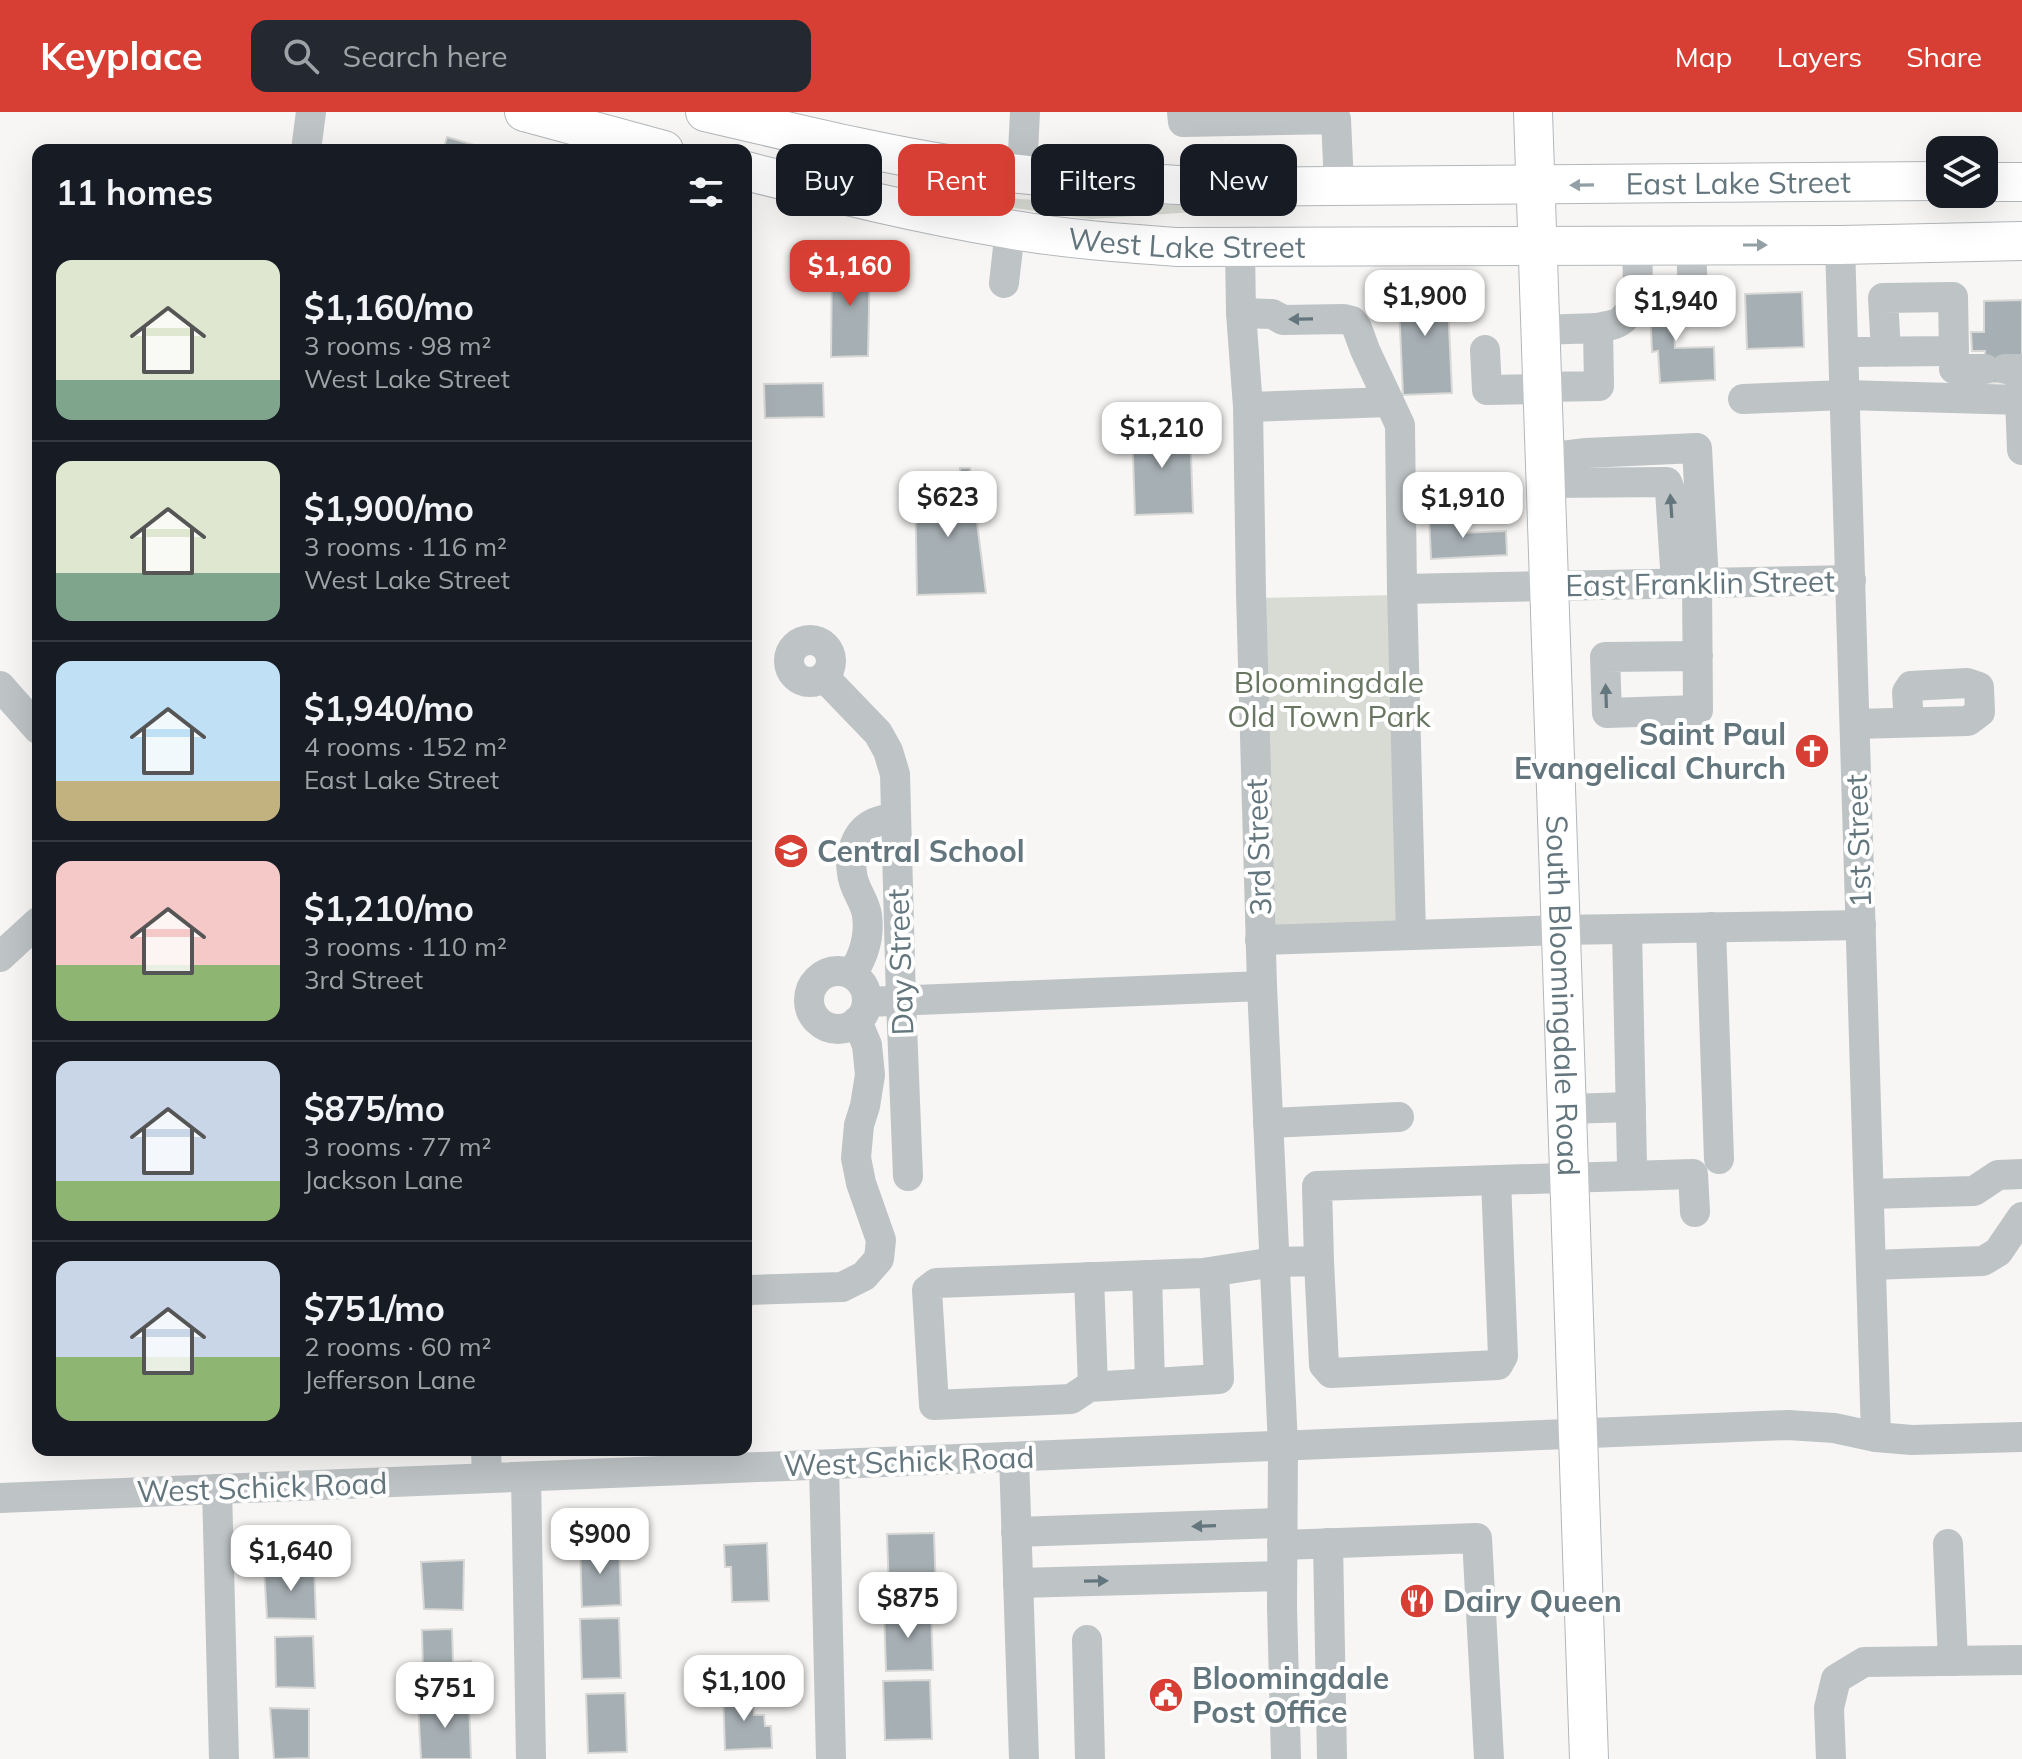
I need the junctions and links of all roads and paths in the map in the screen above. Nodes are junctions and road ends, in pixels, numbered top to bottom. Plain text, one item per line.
1 (311, 112) edge
2 (524, 112) edge
3 (705, 112) edge
4 (1025, 112) edge
5 (1182, 112) edge
6 (1533, 112) edge
7 (571, 118) edge
8 (307, 144) edge
9 (635, 144) edge
10 (752, 173) edge
11 (1022, 173) junction
12 (1926, 181) edge
13 (1998, 182) edge
14 (2022, 182) edge
15 (1339, 186) junction
16 (1536, 186) junction
17 (1010, 230) junction
18 (2022, 241) edge
19 (1537, 245) junction
20 (1840, 245) junction
21 (1637, 246) junction
22 (1691, 246) junction
23 (1240, 248) junction
24 (1004, 283) dead end
25 (1653, 295) junction
26 (1241, 313) junction
27 (1598, 328) junction
28 (1540, 330) junction
29 (1485, 350) dead end
30 (1844, 352) junction
31 (1886, 352) junction
32 (1953, 373) junction
33 (1543, 388) junction
34 (1845, 395) junction
35 (1743, 399) dead end
36 (2021, 400) edge
37 (1389, 402) junction
38 (1248, 407) junction
39 (2022, 450) edge
40 (1546, 470) junction
41 (1851, 580) junction
42 (1692, 583) junction
43 (1550, 586) junction
44 (1402, 589) junction
45 (1698, 656) dead end
46 (824, 677) dead end
47 (0, 686) edge
48 (32, 722) edge
49 (1909, 722) dead end
50 (1855, 724) junction
51 (896, 817) junction
52 (1861, 925) junction
53 (1711, 927) junction
54 (32, 928) edge
55 (1627, 929) junction
56 (1561, 930) junction
57 (1411, 935) junction
58 (1260, 940) junction
59 (0, 957) edge
60 (852, 974) junction
61 (1262, 986) junction
62 (901, 1001) junction
63 (862, 1012) junction
64 (1631, 1107) junction
65 (1567, 1109) junction
66 (1399, 1117) dead end
67 (1268, 1123) junction
68 (1719, 1159) dead end
69 (1632, 1166) dead end
70 (2022, 1174) edge
71 (908, 1176) dead end
72 (1569, 1177) junction
73 (1496, 1180) junction
74 (1869, 1194) junction
75 (1695, 1212) dead end
76 (2022, 1217) edge
77 (1319, 1261) junction
78 (1274, 1262) junction
79 (1871, 1265) junction
80 (1214, 1272) junction
81 (1147, 1275) junction
82 (1089, 1277) junction
83 (752, 1290) edge
84 (1150, 1383) junction
85 (1093, 1386) junction
86 (1579, 1434) junction
87 (1876, 1437) junction
88 (2022, 1437) edge
89 (1283, 1446) junction
90 (1014, 1457) junction
91 (487, 1464) edge
92 (824, 1465) junction
93 (526, 1477) junction
94 (217, 1489) junction
95 (0, 1498) edge
96 (1016, 1532) junction
97 (1282, 1534) junction
98 (1328, 1543) junction
99 (1948, 1544) dead end
100 (1282, 1576) junction
101 (1018, 1583) junction
102 (1087, 1640) dead end
103 (2022, 1660) edge
104 (1953, 1661) junction
105 (224, 1759) edge
106 (531, 1759) edge
107 (831, 1759) edge
108 (1024, 1759) edge
109 (1090, 1759) edge
110 (1286, 1759) edge
111 (1332, 1759) edge
112 (1489, 1759) edge
113 (1589, 1759) edge
114 (1831, 1759) edge

1 - 8 street
2 - 7 main road
3 - 11 main road, West Lake Street
4 - 11 street
5 - 15 street
6 - 16 main road, South Bloomingdale Road
7 - 9 main road
10 - 17 main road, West Lake Street
11 - 15 main road, West Lake Street
12 -> 16 main road, East Lake Street
13 - 14 main road
15 - 16 main road, West Lake Street
16 - 19 main road, South Bloomingdale Road
17 - 23 main road, West Lake Street
17 - 24 street
18 - 20 main road, East Lake Street
19 - 21 main road, East Lake Street
19 - 23 main road, West Lake Street
19 - 28 main road, South Bloomingdale Road
22 -> 20 main road, East Lake Street
20 - 30 street, 1st Street
21 - 22 main road, East Lake Street
21 - 25 street
22 - 25 street
23 - 26 street, 3rd Street
25 - 27 street
37 -> 26 street
26 - 38 street, 3rd Street
27 - 28 street
27 - 33 street
28 - 33 main road, South Bloomingdale Road
29 - 33 street
30 - 31 street
30 - 34 street, 1st Street
31 - 32 street
31 - 32 street
32 - 34 street
32 - 36 street
32 - 36 street
33 - 40 main road, South Bloomingdale Road
34 - 35 street
34 - 41 street, 1st Street
36 - 39 street
37 - 38 street
37 - 44 street
38 - 58 street, 3rd Street
42 -> 40 street
40 - 42 street
40 - 43 main road, South Bloomingdale Road
41 - 42 street, East Franklin Street
41 - 50 street, 1st Street
42 - 43 street, East Franklin Street
42 - 45 street
43 - 44 street, East Franklin Street
43 - 56 main road, South Bloomingdale Road
44 - 57 street
46 - 51 street, Day Street
47 - 48 street
49 - 50 street
50 - 52 street, 1st Street
51 - 60 street
51 - 62 street, Day Street
52 - 53 street
52 - 74 street, 1st Street
53 - 55 street
53 - 68 street
54 - 59 street
55 - 56 street
55 - 64 street
56 - 57 street
56 - 65 main road, South Bloomingdale Road
57 - 58 street
58 - 61 street, 3rd Street
60 - 63 street
60 - 63 street
61 - 62 street
61 - 67 street, 3rd Street
62 - 63 street
62 - 71 street, Day Street
63 - 83 street
64 - 65 street
64 - 69 street
65 - 72 main road, South Bloomingdale Road
66 - 67 street
67 - 78 street, 3rd Street
70 - 74 street
72 - 73 street
72 - 75 street
72 - 86 main road, South Bloomingdale Road
73 - 77 street
73 - 77 street
74 - 79 street, 1st Street
76 - 79 street
77 - 78 street
78 - 80 street
78 - 89 street, 3rd Street
79 - 87 street, 1st Street
80 - 81 street
80 - 84 street
81 - 82 street
81 - 84 street
82 - 85 street
82 - 85 street
84 - 85 street
86 - 87 street, West Schick Road
86 - 89 street, West Schick Road
86 - 113 main road, South Bloomingdale Road
87 - 88 street, West Schick Road
89 - 90 street, West Schick Road
89 - 97 street, 3rd Street
90 - 92 street, West Schick Road
90 - 96 street
91 - 93 street, West Schick Road
91 - 94 street, West Schick Road
92 - 93 street, West Schick Road
92 - 107 street
93 - 106 street
94 - 95 street, West Schick Road
94 - 105 street
97 -> 96 street
96 - 101 street
97 - 98 street
97 - 100 street, 3rd Street
98 - 111 street
98 - 112 street
99 - 104 street
101 -> 100 street
100 - 110 street, 3rd Street
101 - 108 street
102 - 109 street
103 - 104 street
104 - 114 street

